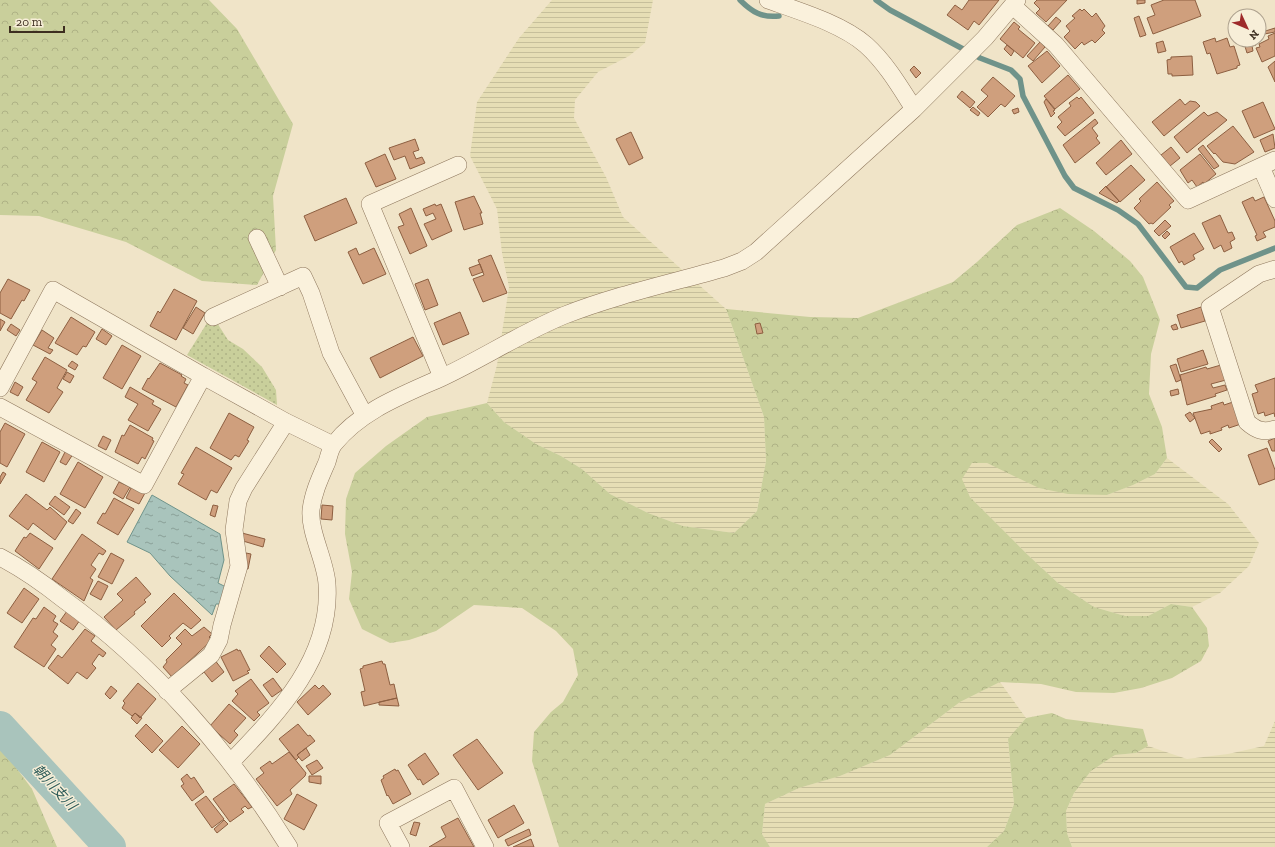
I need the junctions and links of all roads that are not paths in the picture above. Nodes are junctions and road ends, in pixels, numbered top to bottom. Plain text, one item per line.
1 (768, 0) edge
2 (1015, 3) edge
3 (914, 109) junction
4 (458, 164) dead end
5 (1268, 164) edge
6 (1275, 199) edge
7 (257, 238) dead end
8 (1275, 269) edge
9 (280, 287) junction
10 (213, 317) dead end
11 (204, 376) junction
12 (442, 377) junction
13 (0, 388) edge
14 (0, 407) edge
15 (365, 416) junction
16 (286, 422) junction
17 (1275, 429) edge
18 (333, 445) junction
19 (0, 557) edge
20 (167, 691) junction
21 (231, 762) junction
22 (289, 847) edge
23 (401, 847) edge
24 (485, 847) edge

1 - 3 street
2 - 3 street
2 - 5 street
3 - 12 street
4 - 12 street
5 - 6 street
7 - 9 street
8 - 17 street
9 - 10 street
9 - 15 street
11 - 13 street
11 - 14 street
11 - 16 street
12 - 15 street
15 - 18 street
16 - 18 street
16 - 20 street
18 - 21 street
19 - 20 street
20 - 21 street
21 - 22 street
23 - 24 street

